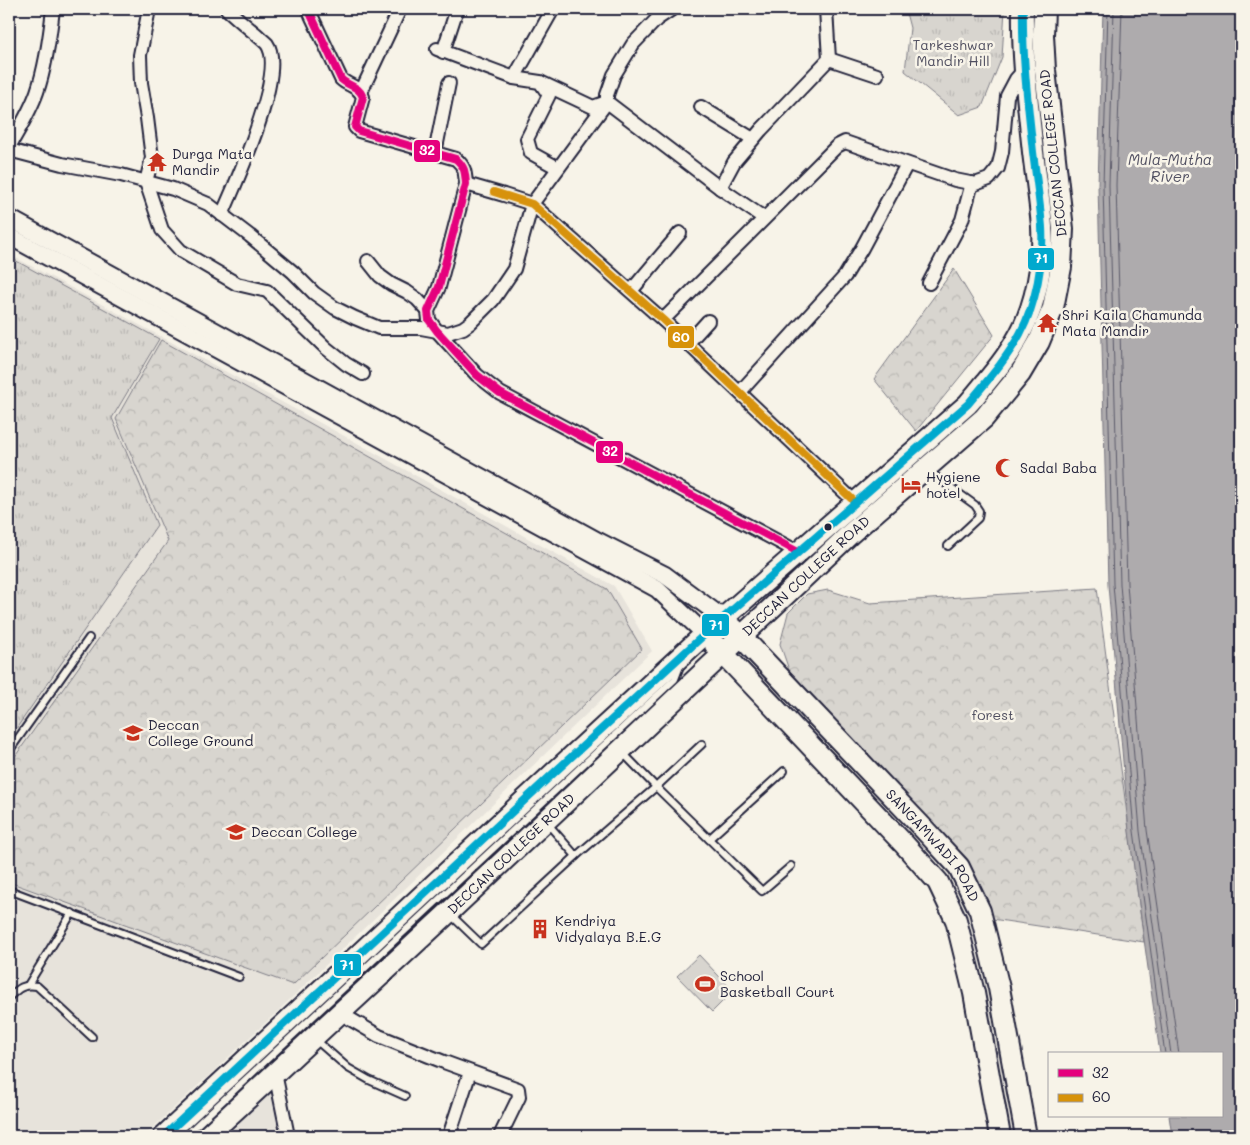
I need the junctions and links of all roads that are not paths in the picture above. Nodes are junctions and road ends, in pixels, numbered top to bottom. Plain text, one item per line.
1 (53, 9) edge
2 (149, 9) edge
3 (227, 9) edge
4 (309, 9) edge
5 (400, 9) edge
6 (457, 9) edge
7 (552, 9) edge
8 (672, 9) edge
9 (826, 9) edge
10 (1023, 9) edge
11 (1044, 9) edge
12 (829, 59) junction
13 (1024, 70) junction
14 (1045, 70) junction
15 (877, 75) dead end
16 (514, 78) junction
17 (540, 82) junction
18 (449, 83) dead end
19 (361, 92) junction
20 (607, 102) junction
21 (701, 107) dead end
22 (753, 139) junction
23 (9, 149) edge
24 (435, 153) junction
25 (907, 164) junction
26 (558, 168) junction
27 (146, 182) junction
28 (972, 183) junction
29 (466, 184) junction
30 (720, 188) junction
31 (532, 204) junction
32 (222, 215) junction
33 (9, 218) edge
34 (764, 218) junction
35 (680, 233) dead end
36 (9, 236) edge
37 (368, 261) dead end
38 (929, 282) dead end
39 (631, 291) junction
40 (428, 311) junction
41 (664, 320) junction
42 (708, 321) dead end
43 (437, 331) junction
44 (688, 343) junction
45 (363, 374) dead end
46 (740, 392) junction
47 (926, 468) junction
48 (855, 502) junction
49 (948, 546) dead end
50 (798, 552) junction
51 (723, 618) junction
52 (705, 634) junction
53 (741, 637) junction
54 (89, 638) dead end
55 (687, 651) junction
56 (723, 654) junction
57 (692, 676) junction
58 (675, 679) junction
59 (702, 744) dead end
60 (621, 750) junction
61 (9, 751) edge
62 (784, 771) dead end
63 (656, 788) junction
64 (545, 821) junction
65 (709, 839) junction
66 (576, 856) junction
67 (791, 866) dead end
68 (9, 890) edge
69 (448, 912) junction
70 (72, 913) junction
71 (239, 977) dead end
72 (28, 985) junction
73 (9, 997) edge
74 (340, 1013) junction
75 (92, 1037) dead end
76 (313, 1038) junction
77 (470, 1072) junction
78 (275, 1073) junction
79 (405, 1096) dead end
80 (164, 1136) edge
81 (185, 1136) edge
82 (207, 1136) edge
83 (288, 1136) edge
84 (448, 1136) edge
85 (500, 1136) edge
86 (1000, 1136) edge
87 (1026, 1136) edge

1 - 23 street
2 - 27 street
3 - 32 street
4 - 19 street
5 - 19 street
6 - 16 street
7 - 16 street
8 - 20 street
9 - 12 street
10 - 13 main road, DECCAN COLLEGE ROAD
11 - 14 main road, DECCAN COLLEGE ROAD
12 - 15 street
12 - 22 street
13 - 14 street
13 - 28 street
13 - 48 main road, DECCAN COLLEGE ROAD
14 - 47 main road, DECCAN COLLEGE ROAD
16 - 17 street
17 - 20 street
17 - 26 street
18 - 24 street
19 - 24 street
20 - 26 street
20 - 30 street
21 - 22 street
22 - 30 street
23 - 27 street
24 - 29 street
25 - 28 street
25 - 34 street
25 - 46 street
26 - 31 street
27 - 32 street
27 - 45 street
28 - 38 street
29 - 31 street
29 - 40 street
30 - 34 street
31 - 39 street
31 - 43 street
32 - 43 street
33 - 51 street
34 - 41 street
35 - 39 street
36 - 52 street
37 - 40 street
39 - 41 street
40 - 43 street
41 - 44 street
42 - 44 street
43 - 50 street
44 - 46 street
46 - 48 street
47 - 49 lane
47 - 53 main road, DECCAN COLLEGE ROAD
48 - 50 main road, DECCAN COLLEGE ROAD
50 - 51 main road, DECCAN COLLEGE ROAD
51 - 52 main road, DECCAN COLLEGE ROAD
51 - 53 main road, SANGAMWADI ROAD
52 - 55 main road, DECCAN COLLEGE ROAD
52 - 56 main road, SANGAMWADI ROAD
53 - 56 main road, DECCAN COLLEGE ROAD
53 - 87 main road, SANGAMWADI ROAD
54 - 61 lane
55 - 58 lane
55 - 80 main road, DECCAN COLLEGE ROAD
56 - 57 main road, DECCAN COLLEGE ROAD
56 - 86 main road, SANGAMWADI ROAD
57 - 58 lane
57 - 60 main road, DECCAN COLLEGE ROAD
58 - 81 lane
59 - 63 lane
60 - 63 lane
60 - 64 main road, DECCAN COLLEGE ROAD
62 - 65 lane
63 - 65 lane
63 - 66 lane
64 - 66 lane
64 - 69 main road, DECCAN COLLEGE ROAD
65 - 67 lane
66 - 69 lane
68 - 70 lane
69 - 74 main road, DECCAN COLLEGE ROAD
70 - 71 lane
70 - 72 lane
72 - 73 lane
72 - 75 lane
74 - 76 main road, DECCAN COLLEGE ROAD
74 - 77 street
76 - 78 main road, DECCAN COLLEGE ROAD
76 - 79 lane
77 - 84 street
77 - 85 street
78 - 82 main road, DECCAN COLLEGE ROAD
78 - 83 street

